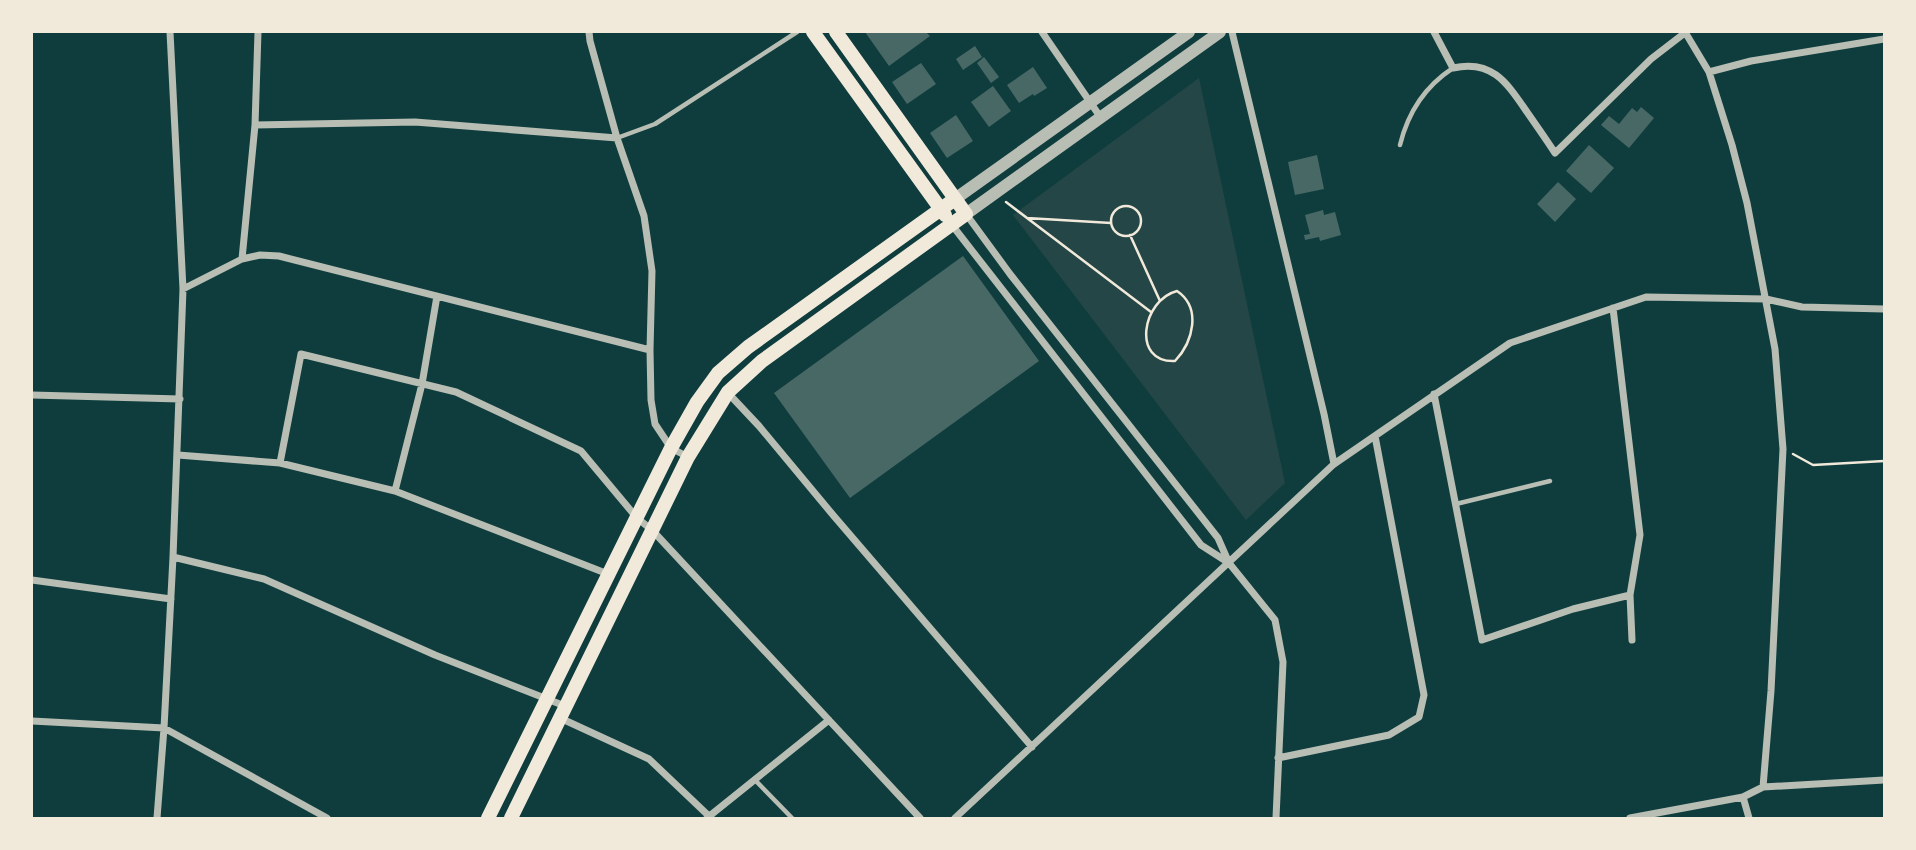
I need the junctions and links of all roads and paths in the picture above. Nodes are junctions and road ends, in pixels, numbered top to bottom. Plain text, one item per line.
1 (170, 32) edge
2 (258, 32) edge
3 (589, 32) edge
4 (797, 32) edge
5 (813, 32) edge
6 (836, 32) edge
7 (1042, 32) edge
8 (1189, 32) edge
9 (1220, 32) edge
10 (1232, 32) edge
11 (1434, 32) edge
12 (1685, 32) edge
13 (1885, 39) edge
14 (1452, 68) junction
15 (1709, 72) junction
16 (1090, 102) junction
17 (1101, 118) junction
18 (255, 125) junction
19 (617, 138) junction
20 (1400, 145) dead end
21 (995, 194) junction
22 (956, 199) junction
23 (941, 209) junction
24 (966, 214) junction
25 (1027, 218) junction
26 (1111, 223) junction
27 (952, 225) junction
28 (1130, 235) junction
29 (242, 259) junction
30 (183, 289) junction
31 (437, 296) junction
32 (1766, 299) junction
33 (1160, 301) junction
34 (1613, 308) junction
35 (1885, 309) edge
36 (1151, 312) junction
37 (650, 350) junction
38 (422, 384) junction
39 (728, 393) junction
40 (1434, 394) junction
41 (32, 395) edge
42 (180, 400) junction
43 (1375, 436) junction
44 (671, 448) junction
45 (1783, 449) junction
46 (178, 456) junction
47 (688, 457) junction
48 (1885, 461) edge
49 (280, 463) junction
50 (1334, 464) junction
51 (1550, 481) dead end
52 (395, 491) junction
53 (1455, 504) junction
54 (636, 518) junction
55 (652, 530) junction
56 (173, 557) junction
57 (1230, 563) junction
58 (609, 574) junction
59 (32, 580) edge
60 (1630, 595) junction
61 (171, 599) junction
62 (1632, 640) dead end
63 (547, 699) junction
64 (563, 712) junction
65 (829, 720) junction
66 (32, 721) edge
67 (164, 728) junction
68 (1032, 747) junction
69 (1278, 758) junction
70 (754, 779) junction
71 (1885, 780) edge
72 (1763, 787) junction
73 (1743, 797) junction
74 (157, 818) edge
75 (327, 818) edge
76 (488, 818) edge
77 (511, 818) edge
78 (709, 818) edge
79 (792, 818) edge
80 (920, 818) edge
81 (955, 818) edge
82 (1276, 818) edge
83 (1630, 818) edge
84 (1749, 818) edge

1 - 30 street
2 - 18 street
3 - 19 street
4 - 19 lane
5 - 23 main road
6 - 22 main road
7 - 16 street
8 - 16 street
9 - 17 street
10 - 50 street
11 - 14 street
12 - 14 street
12 - 15 street
13 - 15 street
14 - 20 lane
15 - 32 street
16 - 17 street
16 - 22 street
17 - 21 street
18 - 19 street
18 - 29 street
19 - 37 street
21 - 24 street
21 - 25 path
22 - 23 main road
22 - 24 main road
23 - 27 main road
23 - 44 main road
24 - 27 main road
24 - 57 street
25 - 26 path
25 - 36 path
26 - 28 path
26 - 28 path
27 - 39 main road
27 - 57 street
28 - 33 path
29 - 30 street
29 - 31 street
30 - 42 street
31 - 37 street
31 - 38 street
32 - 34 street
32 - 35 street
32 - 45 street
33 - 36 path
33 - 36 path
34 - 40 street
34 - 60 street
37 - 44 street
38 - 49 street
38 - 52 street
38 - 54 street
39 - 47 main road
39 - 68 street
40 - 43 street
40 - 53 street
41 - 42 street
42 - 46 street
43 - 50 street
43 - 69 street
44 - 47 street
44 - 54 main road
45 - 48 path
45 - 72 street
46 - 49 street
46 - 56 street
47 - 55 main road
49 - 52 street
50 - 57 street
51 - 53 lane
52 - 58 street
53 - 60 street
54 - 55 street
54 - 58 main road
55 - 64 main road
55 - 65 street
56 - 61 street
56 - 63 street
57 - 68 street
57 - 69 street
58 - 63 main road
59 - 61 street
60 - 62 street
61 - 67 street
63 - 64 street
63 - 76 main road
64 - 77 main road
64 - 78 street
65 - 70 street
65 - 80 street
66 - 67 street
67 - 74 street
67 - 75 street
68 - 81 street
69 - 82 street
70 - 78 street
70 - 79 lane
71 - 72 street
72 - 73 street
73 - 83 street
73 - 84 street

